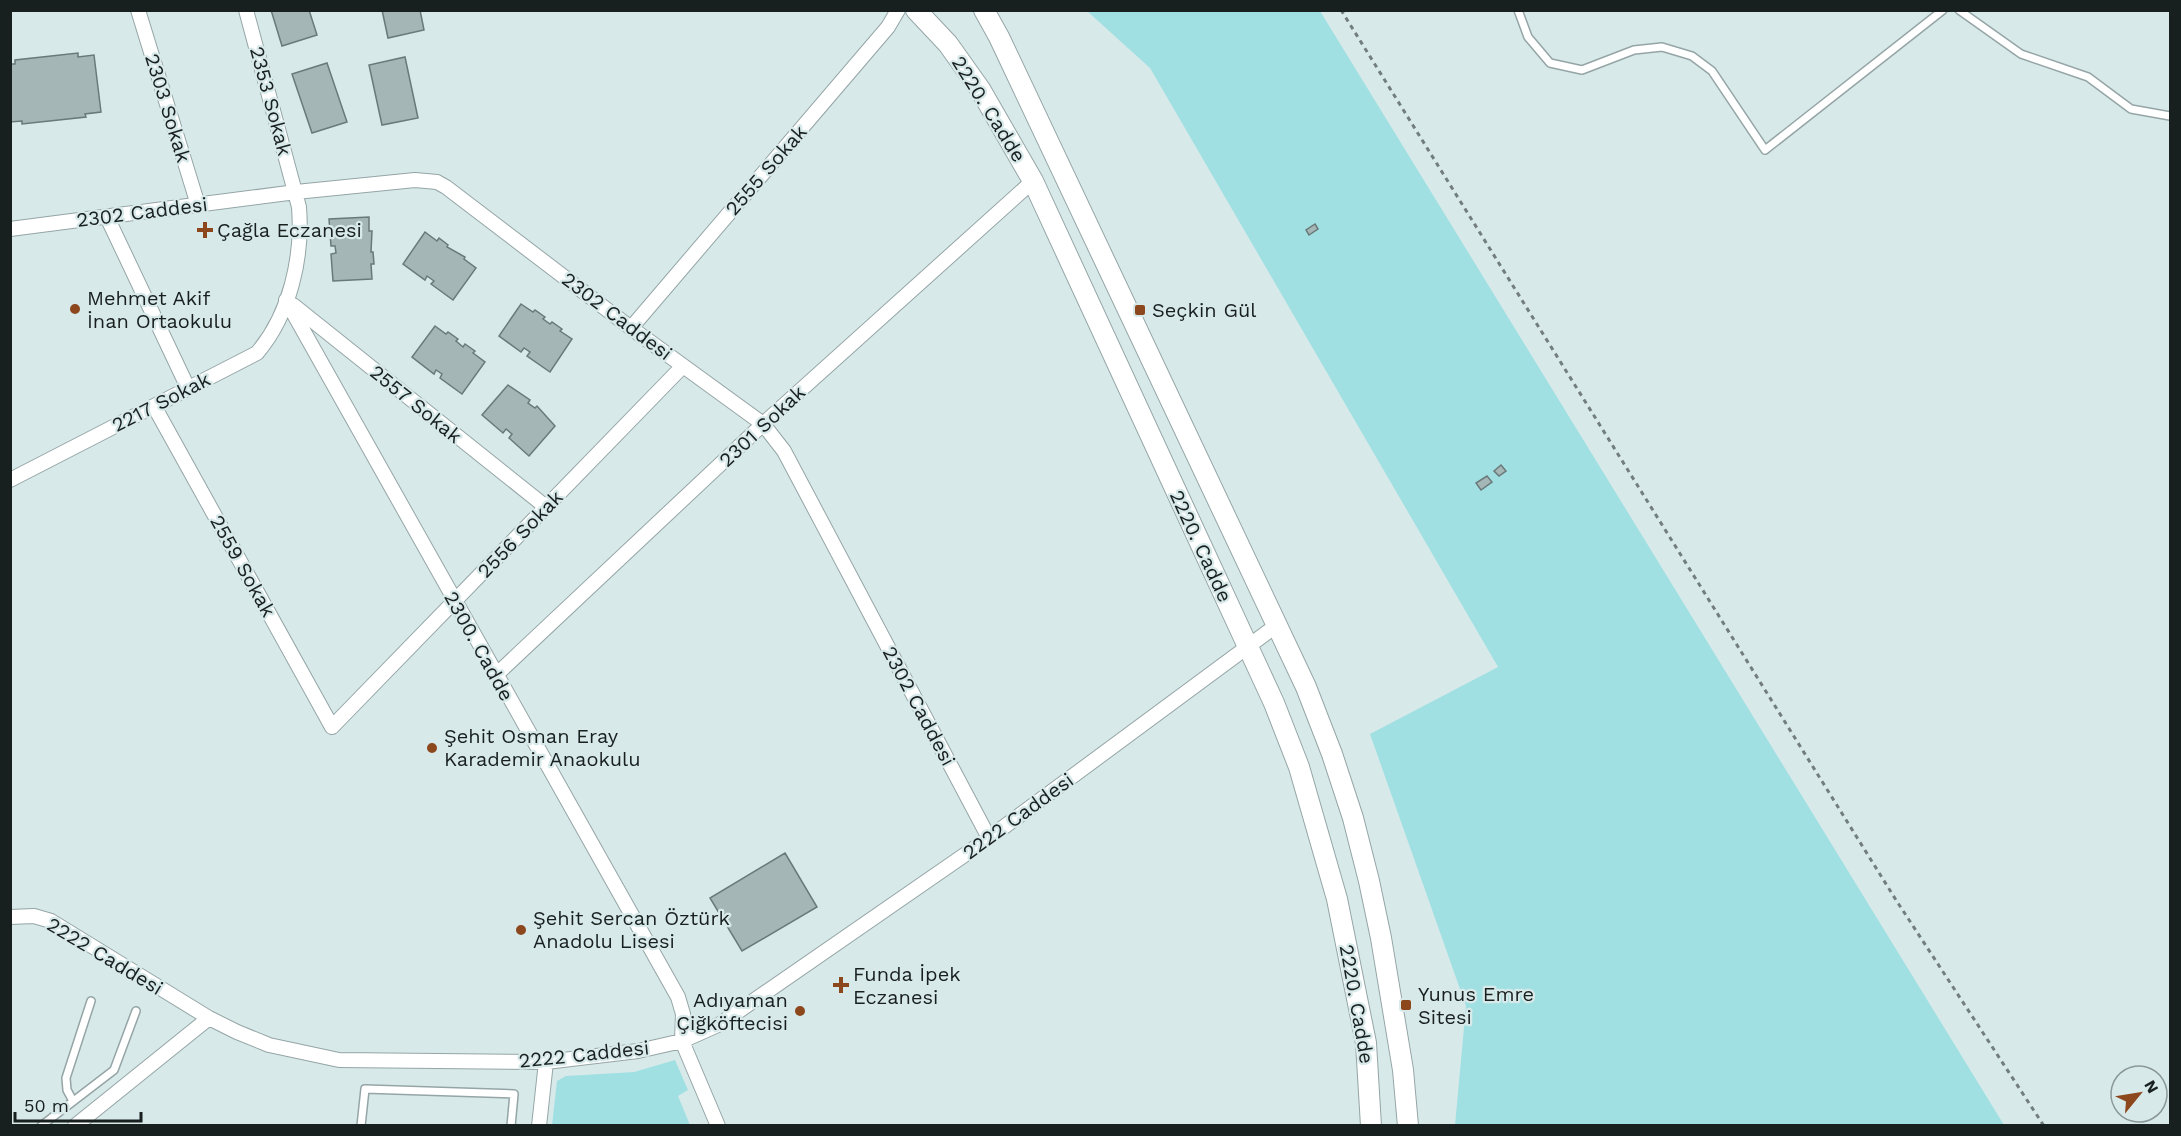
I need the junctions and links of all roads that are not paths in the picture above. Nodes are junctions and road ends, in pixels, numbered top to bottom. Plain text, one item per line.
1 (138, 10) edge
2 (246, 10) edge
3 (898, 10) edge
4 (916, 10) edge
5 (984, 10) edge
6 (1518, 10) edge
7 (1942, 10) edge
8 (1959, 10) edge
9 (2170, 116) edge
10 (1033, 181) junction
11 (296, 192) junction
12 (198, 205) junction
13 (107, 217) junction
14 (10, 229) edge
15 (286, 300) junction
16 (631, 328) junction
17 (683, 366) junction
18 (188, 388) junction
19 (154, 406) junction
20 (763, 424) junction
21 (10, 480) edge
22 (546, 507) junction
23 (454, 602) junction
24 (1277, 625) junction
25 (1248, 647) junction
26 (496, 675) junction
27 (332, 727) joint
28 (989, 838) junction
29 (10, 917) edge
30 (91, 1001) dead end
31 (136, 1011) dead end
32 (209, 1018) junction
33 (682, 1041) junction
34 (546, 1062) junction
35 (73, 1101) junction
36 (41, 1125) edge
37 (75, 1125) edge
38 (362, 1125) edge
39 (511, 1125) edge
40 (539, 1125) edge
41 (718, 1125) edge
42 (1371, 1125) edge
43 (1408, 1125) edge

1 - 12 street, 2303 Sokak
2 - 11 street, 2353 Sokak
3 - 16 street, 2555 Sokak
4 - 10 street, 2220. Cadde
5 - 24 street, 2220. Cadde
6 - 7 lane
8 - 9 lane
10 - 20 street, 2301 Sokak
10 - 25 street, 2220. Cadde
11 - 12 street, 2302 Caddesi
11 - 15 street, 2353 Sokak
11 - 16 street, 2302 Caddesi
12 - 13 street, 2302 Caddesi
13 - 14 street, 2302 Caddesi
13 - 18 street
15 - 18 street, 2217 Sokak
15 - 22 street, 2557 Sokak
15 - 23 street, 2300. Cadde
16 - 17 street, 2302 Caddesi
17 - 20 street, 2302 Caddesi
17 - 22 street, 2556 Sokak
18 - 19 street, 2217 Sokak
19 - 21 street, 2217 Sokak
19 - 27 street, 2559 Sokak
20 - 26 street, 2301 Sokak
20 - 28 street, 2302 Caddesi
22 - 23 street, 2556 Sokak
23 - 26 street, 2300. Cadde
23 - 27 street, 2556 Sokak
24 - 25 street, 2222 Caddesi
24 - 43 street, 2220. Cadde
25 - 28 street, 2222 Caddesi
25 - 42 street, 2220. Cadde
26 - 33 street, 2300. Cadde
28 - 33 street, 2222 Caddesi
29 - 32 street, 2222 Caddesi
30 - 35 lane
31 - 35 lane
32 - 34 street, 2222 Caddesi
32 - 37 street
33 - 34 street, 2222 Caddesi
33 - 41 street, 2300. Cadde
34 - 40 street
35 - 36 lane
38 - 39 lane

